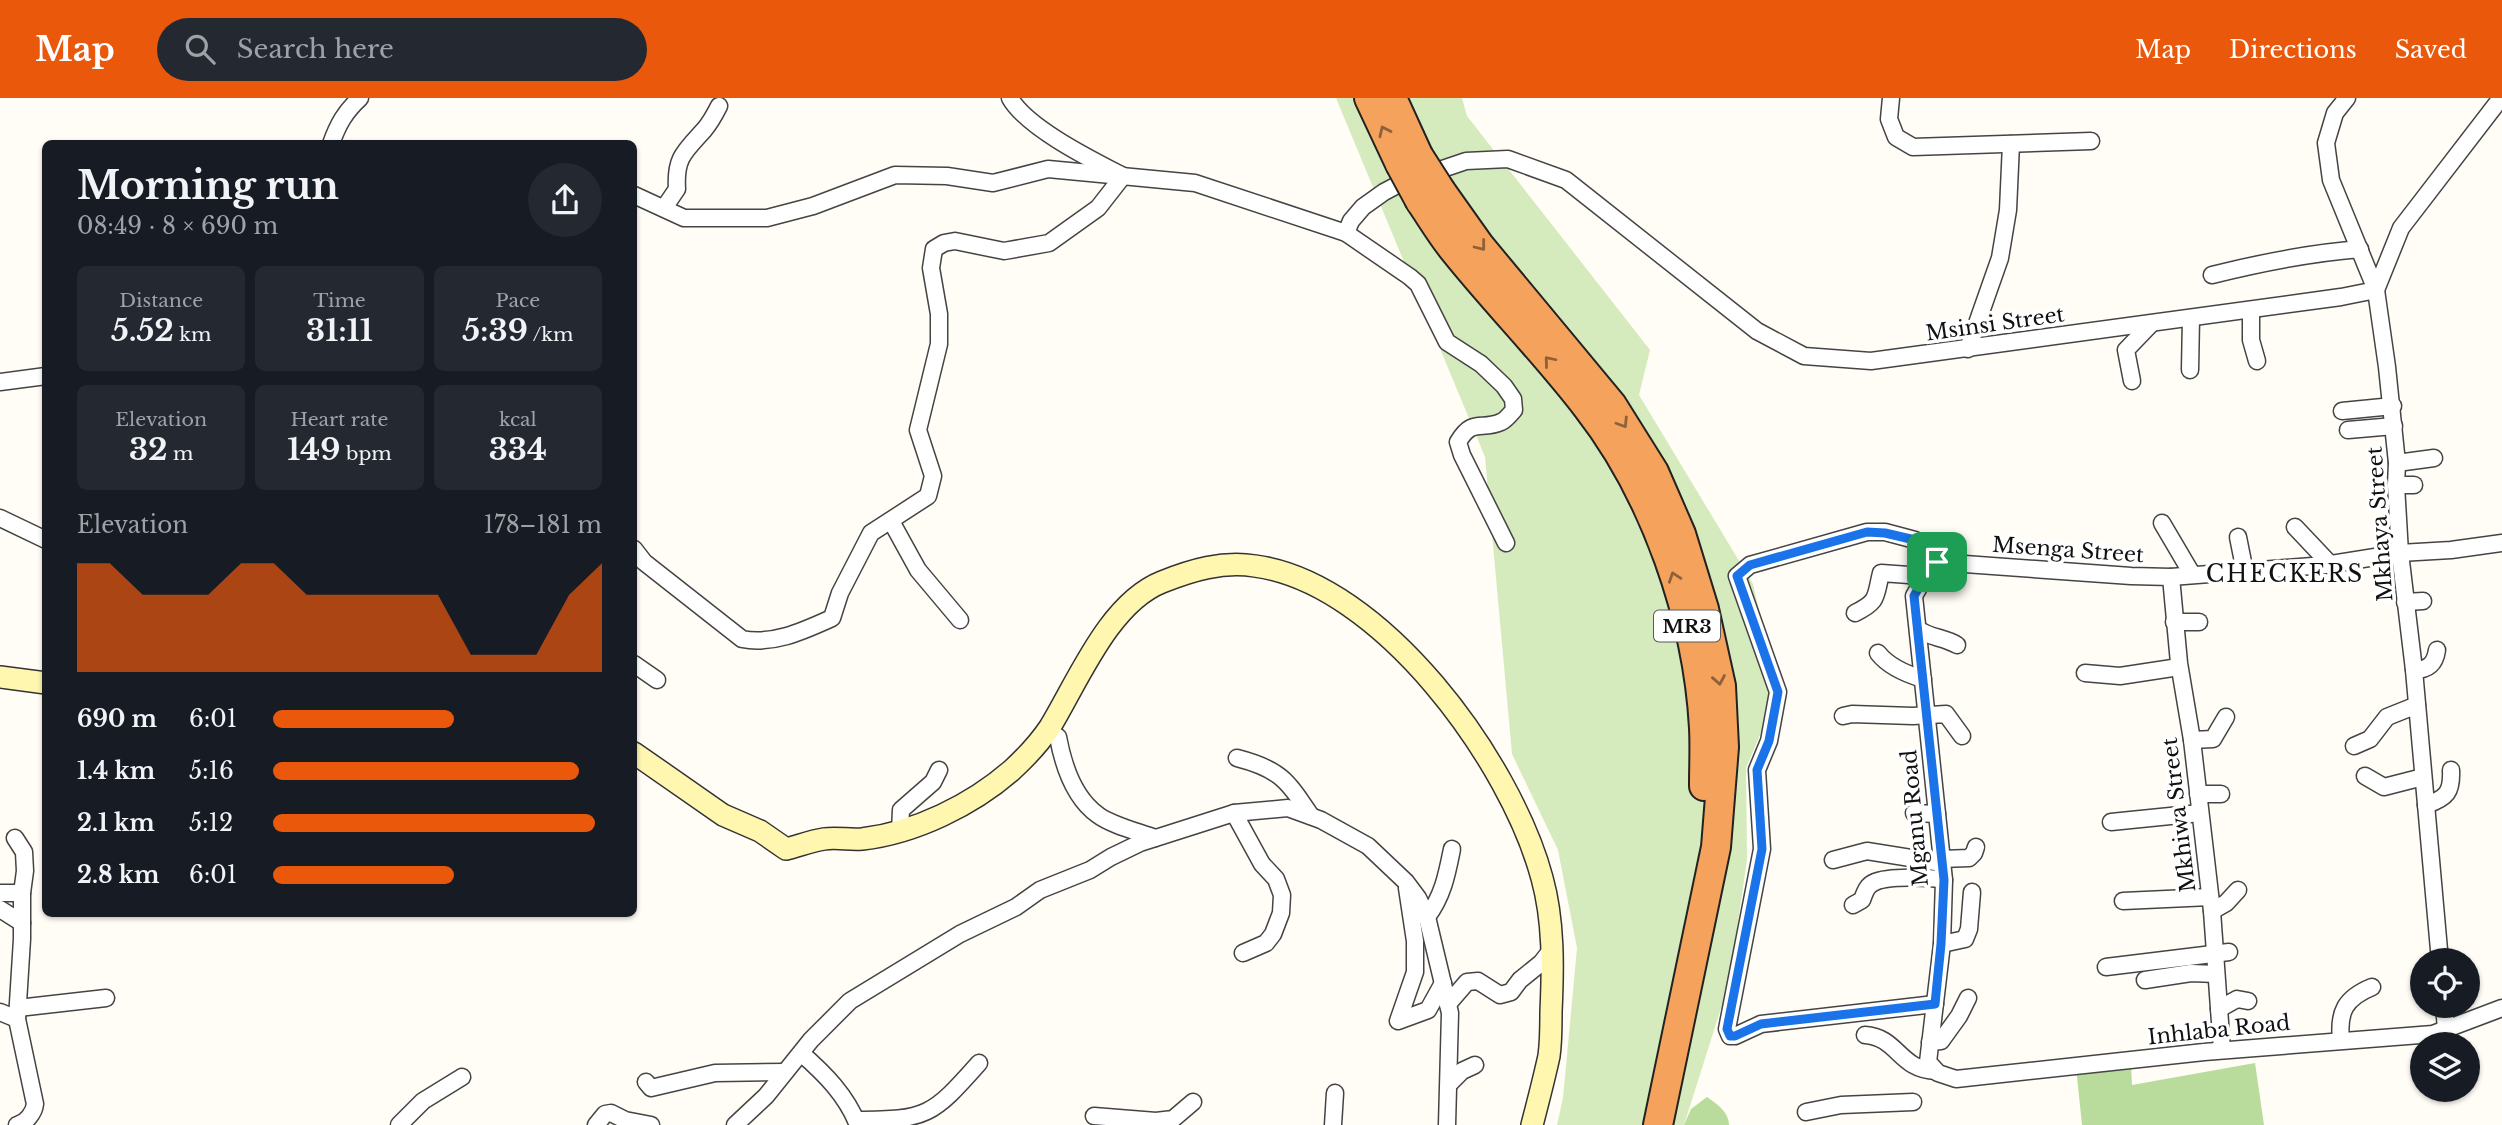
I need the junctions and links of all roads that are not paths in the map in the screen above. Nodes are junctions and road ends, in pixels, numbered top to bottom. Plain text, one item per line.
1 (360, 98) edge
2 (1010, 98) edge
3 (1369, 98) edge
4 (1392, 98) edge
5 (1891, 98) edge
6 (2347, 98) edge
7 (2501, 98) edge
8 (719, 106) dead end
9 (332, 140) edge
10 (2091, 141) dead end
11 (2011, 144) junction
12 (1409, 160) junction
13 (1123, 176) junction
14 (1436, 186) junction
15 (637, 196) edge
16 (664, 208) junction
17 (1346, 233) junction
18 (2360, 249) junction
19 (2212, 275) dead end
20 (2376, 290) junction
21 (2251, 310) junction
22 (2191, 318) junction
23 (2151, 324) junction
24 (1968, 349) junction
25 (2257, 361) dead end
26 (2190, 370) dead end
27 (42, 377) edge
28 (2132, 381) dead end
29 (0, 382) edge
30 (2393, 406) junction
31 (2342, 411) dead end
32 (2394, 425) junction
33 (2348, 430) dead end
34 (2434, 458) dead end
35 (2397, 463) junction
36 (2396, 485) junction
37 (2414, 485) dead end
38 (0, 518) edge
39 (891, 521) junction
40 (2162, 523) dead end
41 (2295, 527) dead end
42 (2238, 537) dead end
43 (42, 538) edge
44 (1506, 543) dead end
45 (2502, 543) edge
46 (637, 553) edge
47 (2400, 553) junction
48 (1937, 562) junction
49 (2330, 564) junction
50 (2245, 572) junction
51 (2192, 574) junction
52 (2171, 577) junction
53 (1923, 580) junction
54 (2423, 601) dead end
55 (2405, 602) junction
56 (1855, 613) dead end
57 (960, 620) dead end
58 (2174, 621) junction
59 (2199, 622) dead end
60 (1918, 629) junction
61 (1957, 645) dead end
62 (2437, 650) dead end
63 (1878, 653) dead end
64 (637, 666) edge
65 (2179, 667) junction
66 (2414, 670) junction
67 (2085, 673) dead end
68 (0, 677) edge
69 (1923, 679) junction
70 (657, 680) dead end
71 (42, 682) edge
72 (2417, 705) junction
73 (1927, 715) junction
74 (1843, 716) dead end
75 (2226, 716) dead end
76 (1048, 730) junction
77 (1962, 736) dead end
78 (2192, 740) junction
79 (2354, 746) dead end
80 (637, 755) edge
81 (1237, 758) dead end
82 (939, 770) dead end
83 (2451, 770) dead end
84 (2365, 776) dead end
85 (2423, 777) junction
86 (2198, 794) junction
87 (2221, 794) dead end
88 (2426, 805) junction
89 (1234, 813) junction
90 (1914, 813) dead end
91 (2200, 813) junction
92 (1937, 814) junction
93 (1311, 816) junction
94 (2111, 822) dead end
95 (900, 831) junction
96 (15, 838) dead end
97 (1155, 838) junction
98 (1976, 847) dead end
99 (1452, 849) dead end
100 (1833, 860) dead end
101 (1942, 861) junction
102 (1944, 880) junction
103 (1406, 882) junction
104 (2238, 890) dead end
105 (1972, 892) dead end
106 (0, 893) edge
107 (22, 893) junction
108 (2123, 901) dead end
109 (2211, 904) junction
110 (1853, 905) dead end
111 (0, 909) edge
112 (1427, 917) junction
113 (22, 923) junction
114 (1941, 944) junction
115 (2439, 948) edge
116 (1552, 949) junction
117 (1243, 953) dead end
118 (2222, 953) junction
119 (2106, 967) dead end
120 (2216, 974) junction
121 (2145, 980) dead end
122 (1443, 983) junction
123 (2372, 988) dead end
124 (106, 998) dead end
125 (1968, 998) dead end
126 (2248, 1001) dead end
127 (1448, 1004) junction
128 (1935, 1004) junction
129 (2502, 1008) edge
130 (2219, 1009) junction
131 (0, 1012) edge
132 (18, 1013) junction
133 (2445, 1018) edge
134 (2446, 1029) junction
135 (1865, 1035) dead end
136 (2341, 1040) junction
137 (1930, 1042) junction
138 (2222, 1050) junction
139 (801, 1053) junction
140 (979, 1063) dead end
141 (1475, 1065) dead end
142 (785, 1072) junction
143 (1937, 1072) junction
144 (462, 1077) dead end
145 (646, 1082) dead end
146 (1450, 1083) junction
147 (1335, 1093) dead end
148 (1192, 1102) dead end
149 (1913, 1102) dead end
150 (1806, 1112) dead end
151 (1094, 1116) dead end
152 (857, 1122) edge
153 (1175, 1122) edge
154 (17, 1125) edge
155 (399, 1125) edge
156 (596, 1125) edge
157 (651, 1125) edge
158 (730, 1125) edge
159 (1333, 1125) edge
160 (1447, 1125) edge
161 (1532, 1125) edge
162 (1638, 1125) edge
163 (1658, 1125) edge

1 - 9 street
2 - 13 street
12 -> 3 highway, MR3
4 - 12 highway, MR3
5 - 11 street
6 - 18 street, Mkhaya Street
7 - 20 street
8 - 16 street
10 - 11 street
11 - 24 street
12 - 14 highway, MR3, bridge
13 - 16 street
13 - 17 street
13 - 39 street
14 - 17 street, Msinsi Street
14 - 24 street, Msinsi Street
162 -> 14 highway, MR3
14 -> 163 highway, MR3
15 - 16 street
17 - 44 street
18 - 19 street
18 - 20 street, Mkhaya Street
20 - 21 street, Msinsi Street
20 - 30 street, Mkhaya Street
21 - 22 street, Msinsi Street
21 - 25 street
22 - 23 street, Msinsi Street
22 - 26 street
23 - 24 street, Msinsi Street
23 - 28 street
27 - 29 street
30 - 31 street
30 - 32 street, Mkhaya Street
32 - 33 street
32 - 35 street, Mkhaya Street
34 - 35 street
35 - 36 street, Mkhaya Street
36 - 37 street
36 - 47 street, Mkhaya Street
38 - 43 street
39 - 46 street
39 - 57 street
40 - 51 street
41 - 49 street
42 - 50 street
45 - 47 street, Msenga Street
47 - 49 street, Msenga Street
47 - 55 street, Mkhaya Street
48 - 52 street, Msenga Street
48 - 53 street, Mganu Road
48 - 128 street
49 - 50 street, Msenga Street
50 - 51 street, Msenga Street
51 - 52 street, Msenga Street
52 - 58 street, Mkhiwa Street
53 - 56 street
53 - 60 street, Mganu Road
54 - 55 street
55 - 66 street, Mkhaya Street
58 - 59 street
58 - 65 street, Mkhiwa Street
60 - 61 street
60 - 69 street, Mganu Road
62 - 66 street
63 - 69 street
64 - 70 street
65 - 67 street
65 - 78 street, Mkhiwa Street
66 - 72 street, Mkhaya Street
68 - 71 main road
69 - 73 street, Mganu Road
72 - 79 street
72 - 85 street, Mkhaya Street
73 - 74 street
73 - 77 street
73 - 92 street, Mganu Road
75 - 78 street
76 - 95 main road
76 - 97 street
76 - 116 main road
78 - 86 street, Mkhiwa Street
80 - 95 main road
81 - 93 street
82 - 95 street
83 - 88 street
84 - 85 street
85 - 88 street, Mkhaya Street
86 - 87 street
86 - 91 street, Mkhiwa Street
88 - 115 street, Mkhaya Street
89 - 93 street
89 - 97 street
89 - 117 street
90 - 92 street
91 - 94 street
91 - 109 street, Mkhiwa Street
92 - 101 street, Mganu Road
93 - 103 street
96 - 107 street
97 - 139 street
98 - 101 street
99 - 112 street
100 - 101 street
101 - 102 street, Mganu Road
102 - 110 street
102 - 114 street, Mganu Road
103 - 112 street
103 - 122 street
104 - 109 street
105 - 114 street
106 - 107 street
107 - 113 street
108 - 109 street
109 - 118 street, Mkhiwa Street
111 - 113 street
112 - 122 street
113 - 132 street
114 - 128 street, Mganu Road
116 - 127 street
116 - 161 main road
118 - 119 street
118 - 120 street, Mkhiwa Street
120 - 121 street
120 - 130 street, Mkhiwa Street
122 - 127 street
123 - 136 street
124 - 132 street
125 - 137 street
126 - 130 street
127 - 146 street
128 - 137 street, Mganu Road
129 - 134 street, Inhlaba Road
130 - 138 street, Mkhiwa Street
131 - 132 street
132 - 154 street
133 - 134 street
134 - 136 street, Inhlaba Road
135 - 143 street, Inhlaba Road
136 - 138 street, Inhlaba Road
137 - 143 street, Mganu Road
138 - 143 street, Inhlaba Road
139 - 142 street
139 - 152 street
140 - 152 street
141 - 146 street
142 - 145 street
142 - 158 street
144 - 155 street
146 - 160 street
147 - 159 street
148 - 153 street
149 - 150 street
151 - 153 street
156 - 157 street

